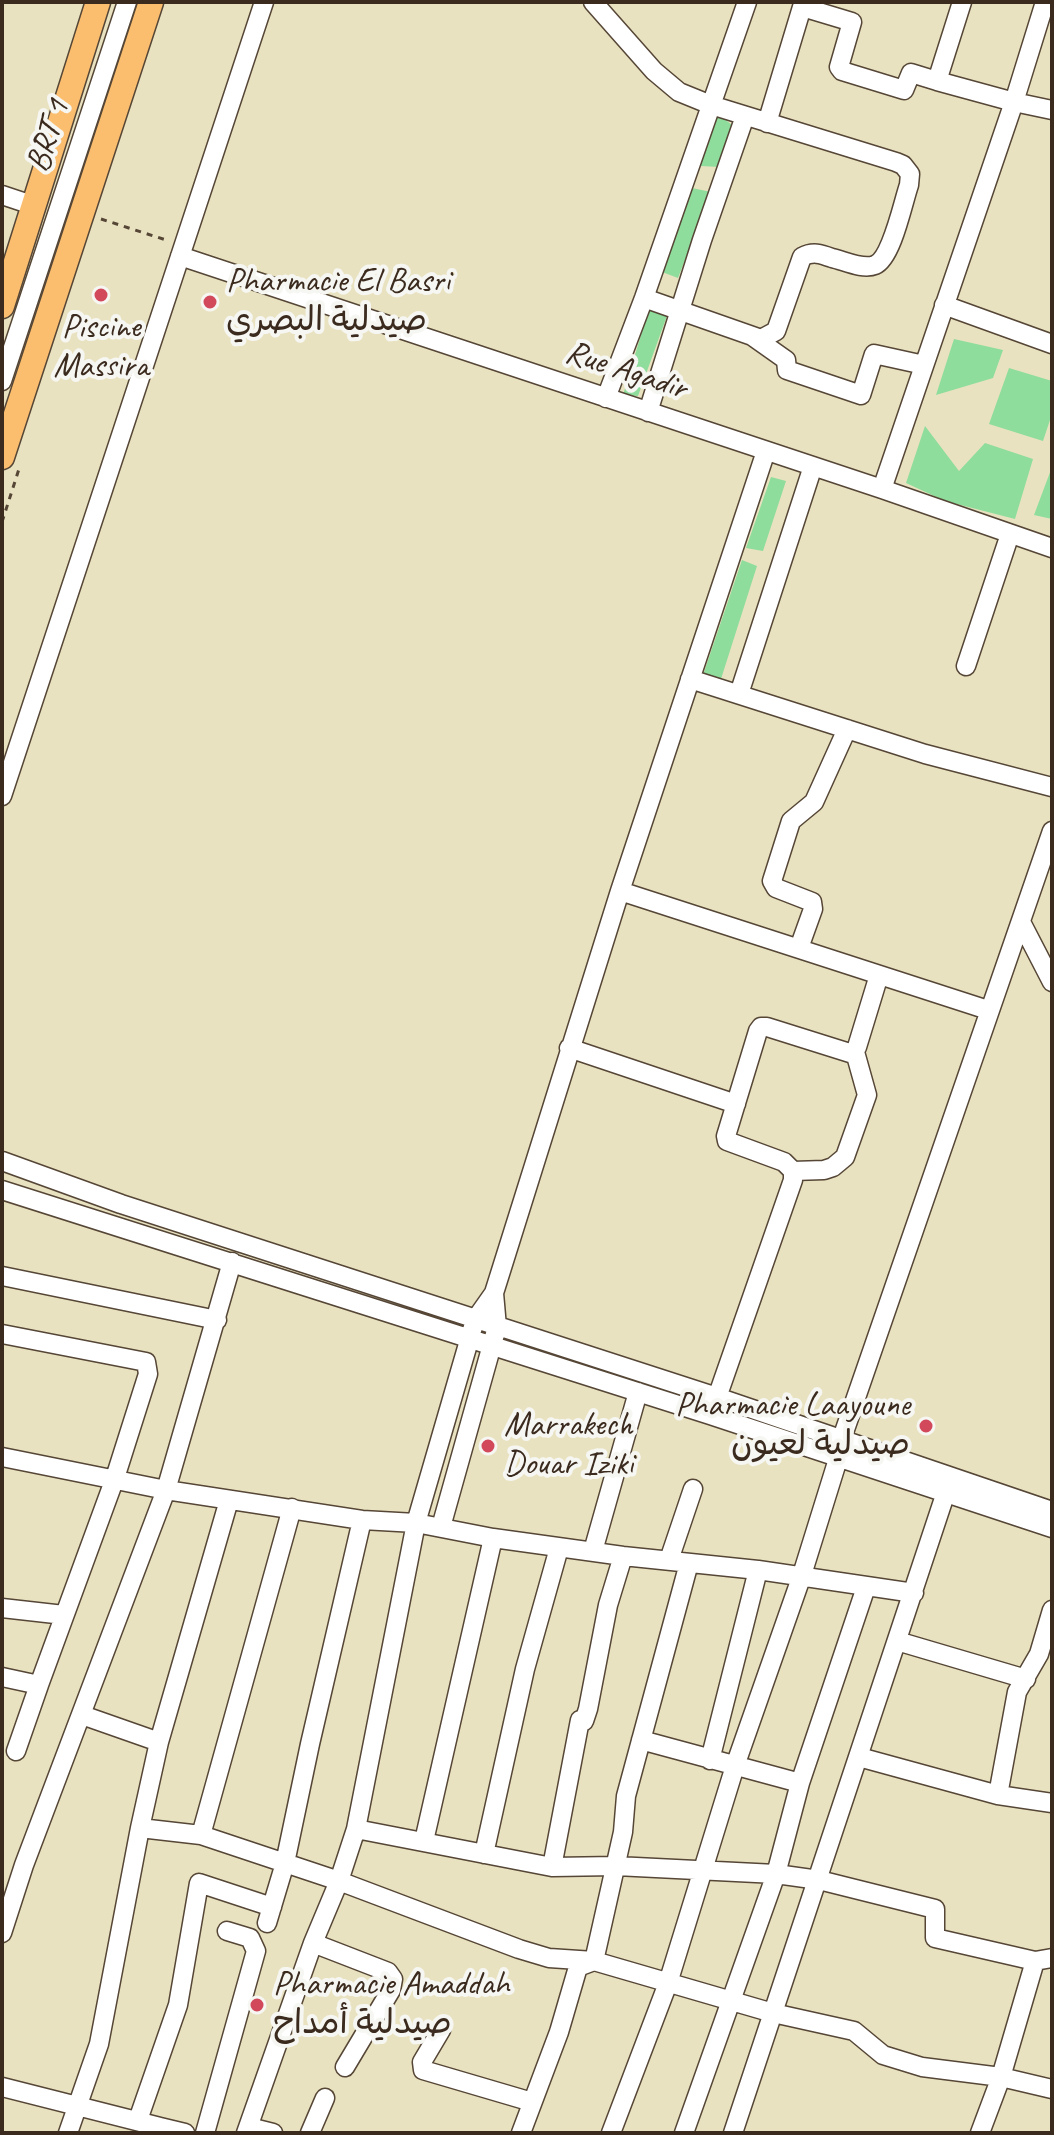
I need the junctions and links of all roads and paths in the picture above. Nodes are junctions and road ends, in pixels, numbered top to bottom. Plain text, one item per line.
1 (98, 2) edge
2 (127, 2) edge
3 (151, 2) edge
4 (264, 2) edge
5 (593, 2) edge
6 (747, 2) edge
7 (962, 2) edge
8 (1045, 2) edge
9 (937, 81) junction
10 (1014, 102) junction
11 (711, 105) junction
12 (1052, 110) edge
13 (745, 116) junction
14 (767, 123) junction
15 (2, 195) edge
16 (35, 206) junction
17 (82, 213) junction
18 (182, 250) junction
19 (644, 298) junction
20 (944, 305) junction
21 (2, 306) edge
22 (681, 310) junction
23 (749, 335) junction
24 (1052, 344) edge
25 (924, 365) junction
26 (2, 381) edge
27 (606, 398) junction
28 (648, 412) junction
29 (766, 451) junction
30 (2, 457) edge
31 (813, 466) junction
32 (882, 489) junction
33 (1010, 534) junction
34 (1052, 548) edge
35 (966, 666) dead end
36 (690, 679) junction
37 (739, 694) junction
38 (847, 729) junction
39 (1052, 787) edge
40 (2, 796) edge
41 (1050, 842) edge
42 (620, 891) junction
43 (1021, 922) junction
44 (799, 948) junction
45 (879, 975) junction
46 (1052, 982) edge
47 (988, 1010) junction
48 (569, 1048) junction
49 (855, 1052) junction
50 (736, 1104) junction
51 (2, 1161) edge
52 (793, 1171) junction
53 (2, 1190) edge
54 (232, 1262) junction
55 (2, 1276) edge
56 (494, 1293) junction
57 (217, 1320) junction
58 (475, 1320) junction
59 (497, 1327) junction
60 (2, 1334) edge
61 (469, 1339) junction
62 (491, 1346) junction
63 (638, 1392) junction
64 (717, 1397) junction
65 (710, 1415) junction
66 (840, 1450) junction
67 (2, 1457) edge
68 (115, 1478) junction
69 (948, 1486) junction
70 (693, 1489) dead end
71 (166, 1490) junction
72 (229, 1500) junction
73 (292, 1508) junction
74 (1052, 1511) edge
75 (362, 1520) junction
76 (416, 1523) junction
77 (441, 1527) junction
78 (1052, 1528) edge
79 (493, 1538) junction
80 (559, 1548) junction
81 (593, 1551) junction
82 (623, 1556) junction
83 (669, 1560) junction
84 (689, 1563) junction
85 (758, 1570) junction
86 (801, 1578) junction
87 (866, 1587) junction
88 (914, 1593) junction
89 (2, 1608) edge
90 (1052, 1610) edge
91 (64, 1615) junction
92 (897, 1641) junction
93 (2, 1677) edge
94 (1026, 1679) junction
95 (39, 1685) junction
96 (82, 1715) junction
97 (641, 1740) junction
98 (159, 1742) junction
99 (16, 1751) dead end
100 (859, 1757) junction
101 (710, 1760) junction
102 (735, 1766) junction
103 (800, 1783) junction
104 (998, 1795) junction
105 (1052, 1803) edge
106 (140, 1828) junction
107 (356, 1829) junction
108 (201, 1835) junction
109 (424, 1841) junction
110 (484, 1854) junction
111 (285, 1863) junction
112 (616, 1866) junction
113 (552, 1867) junction
114 (702, 1871) junction
115 (776, 1874) junction
116 (819, 1880) junction
117 (339, 1881) junction
118 (227, 1931) dead end
119 (2, 1933) edge
120 (313, 1943) junction
121 (1043, 1959) edge
122 (594, 1961) junction
123 (668, 1983) junction
124 (731, 2000) junction
125 (773, 2013) junction
126 (441, 2030) dead end
127 (345, 2067) dead end
128 (1001, 2077) junction
129 (2, 2087) edge
130 (1052, 2089) edge
131 (325, 2098) dead end
132 (532, 2102) junction
133 (76, 2105) junction
134 (138, 2120) junction
135 (159, 2130) edge
136 (248, 2130) edge
137 (68, 2133) edge
138 (185, 2133) edge
139 (205, 2133) edge
140 (273, 2133) edge
141 (310, 2133) edge
142 (521, 2133) edge
143 (611, 2133) edge
144 (684, 2133) edge
145 (733, 2133) edge
146 (980, 2133) edge

1 - 16 main road
2 - 26 street, BRT 1
3 - 17 main road
4 - 18 street
5 - 11 street
6 - 11 street
7 - 9 street
8 - 10 street
9 - 10 street
9 - 14 street
10 - 12 street
10 - 20 street
11 - 13 street
11 - 19 street
13 - 14 street
13 - 22 street
14 - 23 street
15 - 16 street
16 - 21 main road
17 - 18 path
17 - 30 main road
18 - 27 street, Rue Agadir
18 - 40 street
19 - 22 street
19 - 27 street
20 - 24 street
20 - 25 street
22 - 23 street
22 - 28 street
23 - 25 street
25 - 32 street
27 - 28 street, Rue Agadir
28 - 29 street, Rue Agadir
29 - 31 street, Rue Agadir
29 - 36 street
31 - 32 street, Rue Agadir
31 - 37 street
32 - 33 street, Rue Agadir
33 - 34 street, Rue Agadir
33 - 35 street
36 - 37 street
36 - 42 street
37 - 38 street
38 - 39 street
38 - 44 street
41 - 43 street
42 - 44 street
42 - 48 street
43 - 46 street
43 - 47 street
44 - 45 street
45 - 47 street
45 - 49 street
47 - 66 street
48 - 50 street
48 - 56 street
49 - 50 street
49 - 52 street
50 - 52 street
51 - 58 street
52 - 64 street
53 - 54 street
54 - 57 street
54 - 61 street
55 - 57 street
56 - 58 street
56 - 59 street
57 - 71 street
58 - 59 street
58 - 61 street
59 - 62 street
59 - 64 street
60 - 68 street
61 - 62 street
61 - 76 street
62 - 63 street
62 - 77 street
63 - 65 street
63 - 81 street
64 - 65 street
64 - 66 street
65 - 66 street
66 - 69 street
66 - 86 street
67 - 68 street
68 - 71 street
68 - 91 street
69 - 74 street
69 - 78 street
69 - 88 street
70 - 83 street
71 - 72 street
71 - 96 street
72 - 73 street
72 - 98 street
73 - 75 street
73 - 108 street
75 - 76 street
75 - 111 street
76 - 77 street
76 - 107 street
77 - 79 street
79 - 80 street
79 - 109 street
80 - 81 street
80 - 110 street
81 - 82 street
82 - 83 street
82 - 113 street
83 - 84 street
84 - 85 street
84 - 97 street
85 - 86 street
85 - 101 street
86 - 87 street
86 - 102 street
87 - 88 street
87 - 103 street
88 - 92 street
89 - 91 street
90 - 94 street
91 - 95 street
92 - 94 street
92 - 100 street
93 - 95 street
94 - 104 street
95 - 99 street
96 - 98 street
96 - 119 street
97 - 101 street
97 - 112 street
98 - 106 street
100 - 104 street
100 - 116 street
101 - 102 street
102 - 103 street
102 - 114 street
103 - 115 street
104 - 105 street
106 - 108 street
106 - 133 street
107 - 109 street
107 - 117 street
108 - 111 street
109 - 110 street
110 - 113 street
111 - 117 street
111 - 134 street
112 - 113 street
112 - 114 street
112 - 122 street
114 - 115 street
114 - 123 street
115 - 116 street
115 - 124 street
116 - 121 street
116 - 125 street
117 - 120 street
117 - 122 street
118 - 139 street
120 - 127 street
120 - 136 street
121 - 128 street
122 - 123 street
122 - 132 street
123 - 124 street
123 - 143 street
124 - 125 street
124 - 144 street
125 - 128 street
125 - 145 street
126 - 132 street
128 - 130 street
128 - 146 street
129 - 133 street
131 - 141 street
132 - 142 street
133 - 134 street
133 - 137 street
134 - 135 street
135 - 138 street
136 - 140 street

